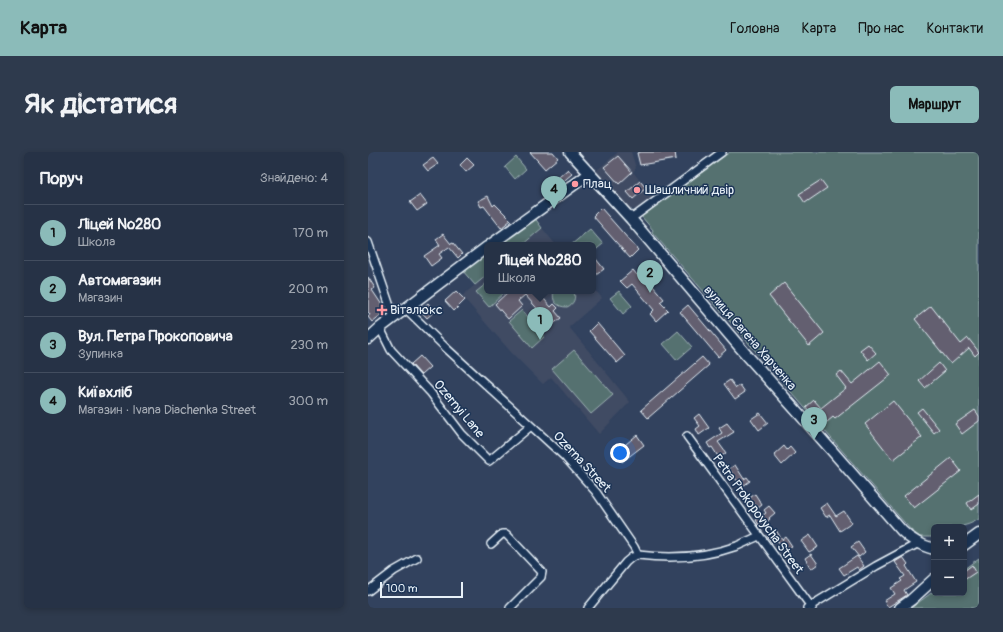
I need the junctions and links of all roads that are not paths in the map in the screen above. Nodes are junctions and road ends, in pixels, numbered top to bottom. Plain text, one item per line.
1 (570, 152) edge
2 (722, 152) edge
3 (589, 174) junction
4 (631, 219) junction
5 (368, 242) edge
6 (494, 242) edge
7 (484, 249) edge
8 (406, 309) junction
9 (394, 318) junction
10 (380, 328) junction
11 (368, 340) edge
12 (531, 426) junction
13 (687, 436) dead end
14 (979, 534) edge
15 (759, 536) junction
16 (967, 543) edge
17 (491, 544) dead end
18 (917, 544) junction
19 (931, 548) edge
20 (638, 555) junction
21 (417, 558) dead end
22 (931, 582) edge
23 (368, 591) edge
24 (810, 607) edge
25 (510, 608) edge
26 (588, 608) edge
27 (900, 608) edge

1 - 3 main road, вулиця Євгена Харченка
2 - 4 street
3 - 4 main road, вулиця Євгена Харченка
3 - 6 main road
4 - 18 main road, вулиця Євгена Харченка
5 - 9 street
7 - 8 main road
8 - 9 main road
8 - 12 street, Ozerna Street
9 - 10 main road
10 - 11 main road
10 - 12 street, Ozernyi Lane
12 - 20 street, Ozerna Street
13 - 15 street, Petra Prokopovycha Street
14 - 16 main road
15 - 20 street
15 - 24 street, Petra Prokopovycha Street
17 - 25 street
18 - 19 main road, вулиця Євгена Харченка
18 - 24 street, Petra Prokopovycha Street
20 - 26 street
21 - 23 street
22 - 27 main road

